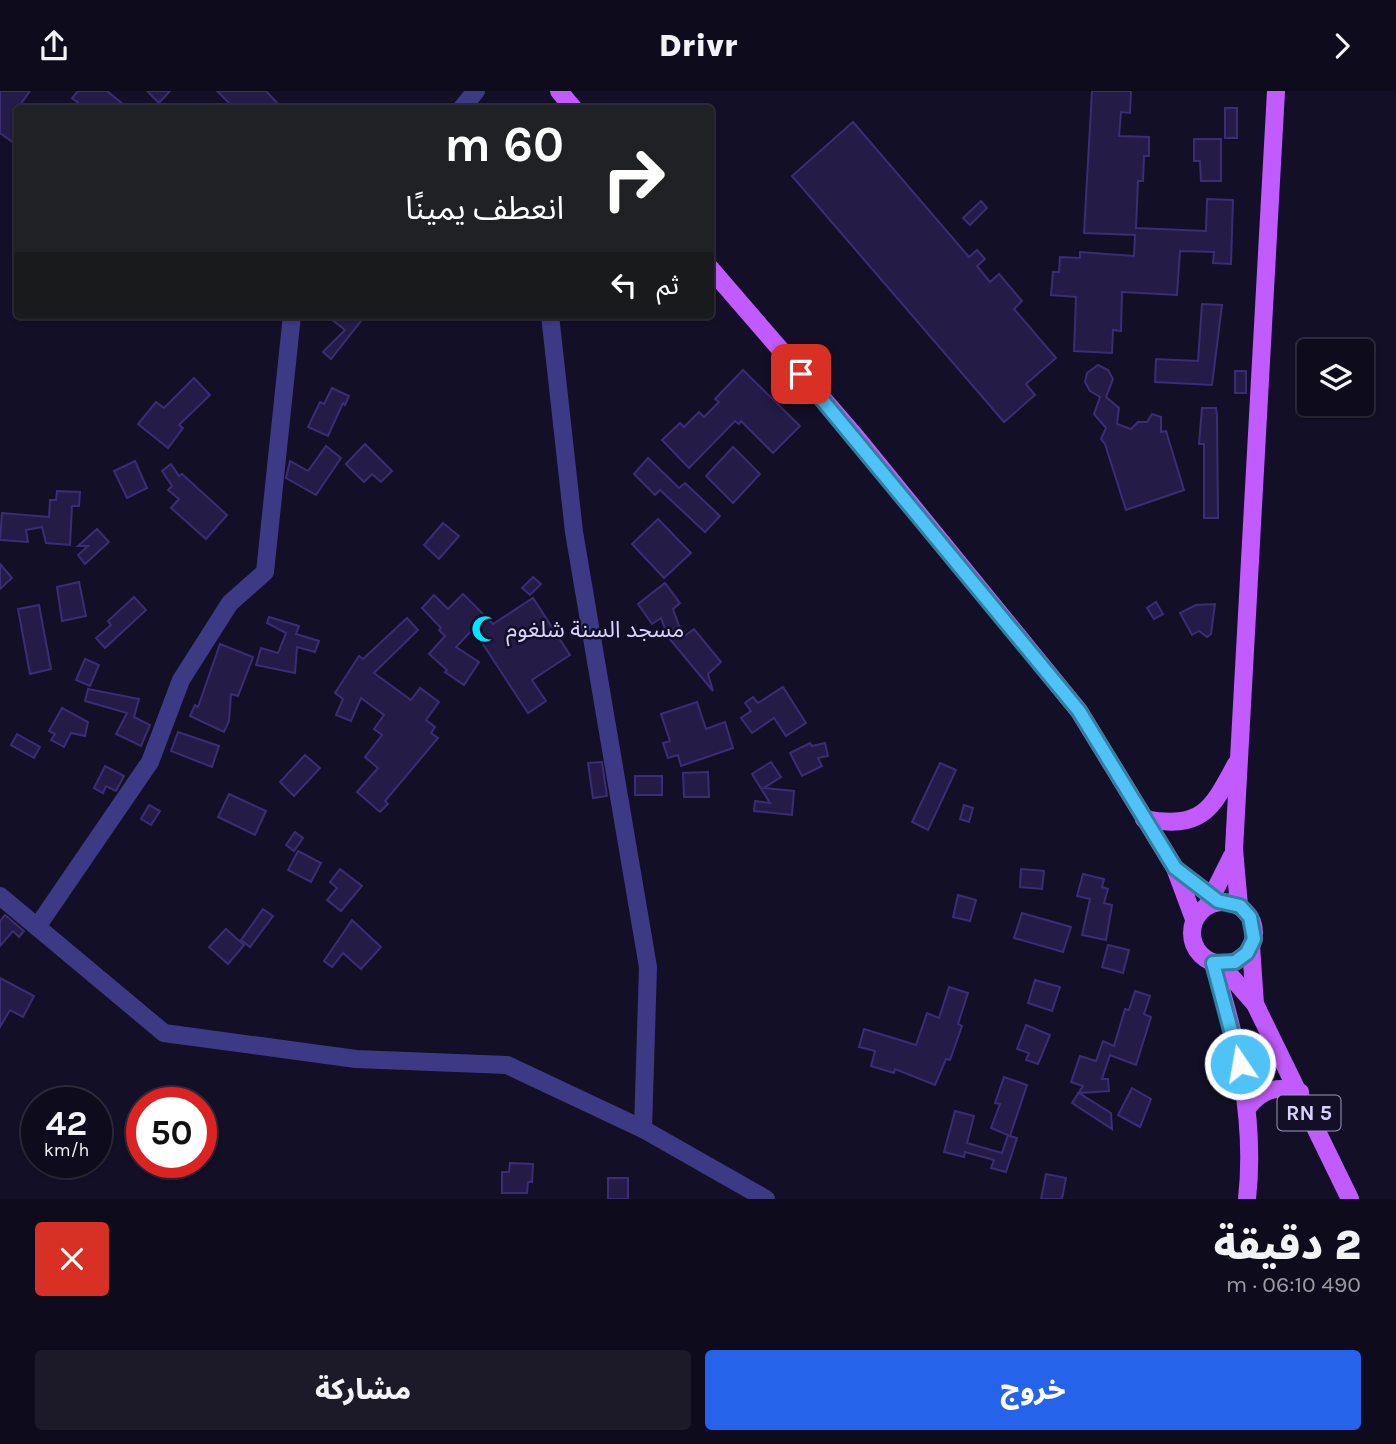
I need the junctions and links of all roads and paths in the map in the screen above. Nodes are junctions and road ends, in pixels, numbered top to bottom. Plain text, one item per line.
1 (477, 91) edge
2 (559, 91) edge
3 (1276, 91) edge
4 (465, 105) edge
5 (571, 105) edge
6 (714, 273) edge
7 (292, 319) edge
8 (550, 319) edge
9 (1239, 757) junction
10 (1144, 819) junction
11 (1234, 849) junction
12 (1175, 868) junction
13 (0, 896) edge
14 (1213, 901) junction
15 (1240, 906) junction
16 (1194, 919) junction
17 (37, 926) junction
18 (1251, 946) junction
19 (1216, 963) junction
20 (1255, 1004) junction
21 (1300, 1092) junction
22 (1248, 1107) junction
23 (643, 1129) junction
24 (766, 1199) edge
25 (1247, 1199) edge
26 (1350, 1199) edge

1 - 4 street
2 - 5 main road
3 - 9 main road
6 - 10 main road, RN 5
7 - 17 street
8 - 23 street
9 - 10 main road
9 - 11 main road
10 - 12 main road, RN 5
11 - 14 main road
11 - 15 main road
12 - 14 main road, RN 5
12 - 16 main road, RN 5
13 - 17 street
14 - 15 main road, RN 5
14 - 16 main road
15 - 18 main road, RN 5
16 - 19 main road, RN 5
17 - 23 street
18 - 19 main road
18 - 20 main road, RN 5
19 - 20 main road, RN 5
19 - 22 main road
20 - 21 main road, RN 5
21 - 22 main road
21 - 26 main road, RN 5
22 - 25 main road
23 - 24 street

